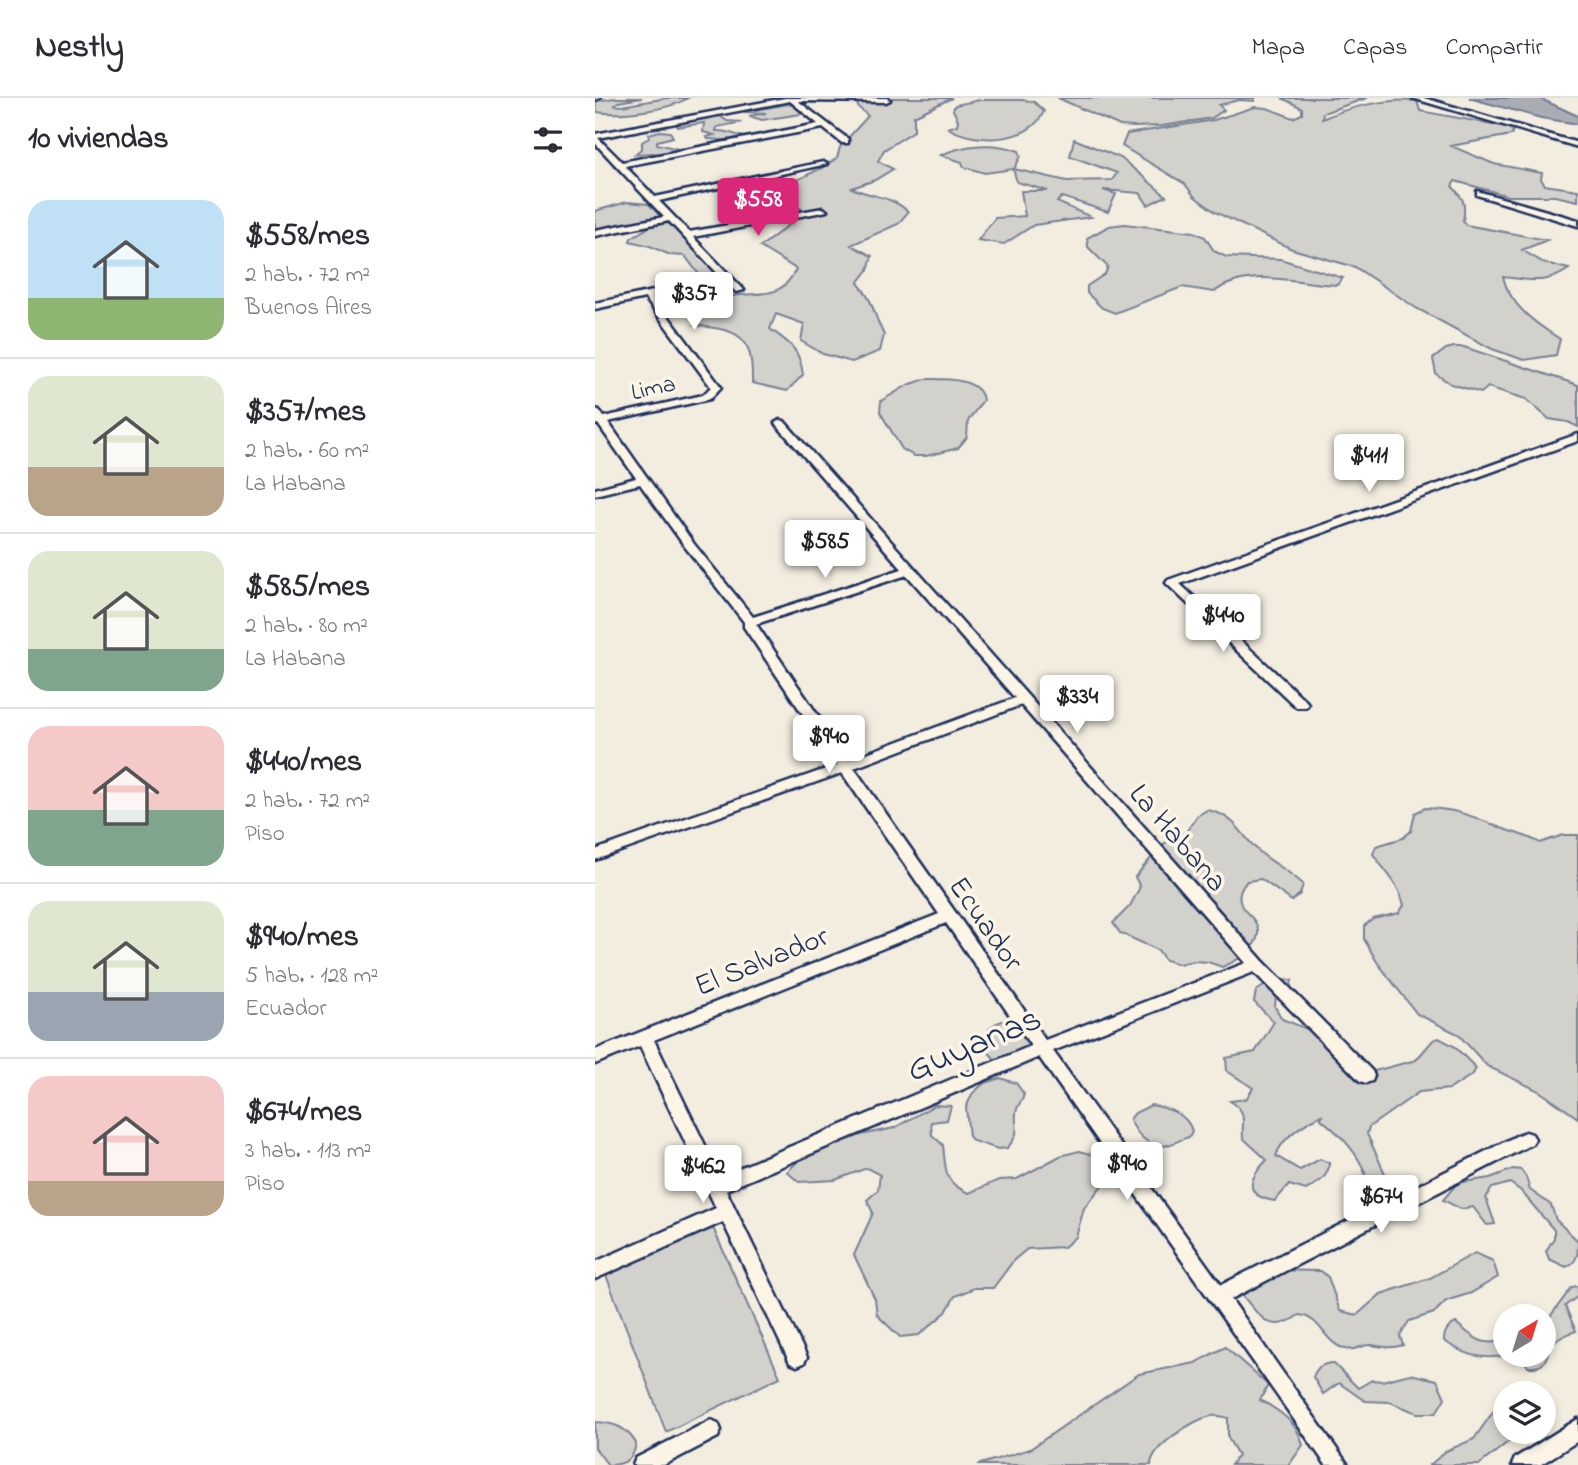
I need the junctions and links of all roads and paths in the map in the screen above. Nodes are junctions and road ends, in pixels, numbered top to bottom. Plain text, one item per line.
1 (1416, 98) edge
2 (790, 99) edge
3 (886, 100) edge
4 (825, 125) junction
5 (595, 138) edge
6 (845, 141) dead end
7 (1578, 145) edge
8 (823, 164) dead end
9 (620, 165) junction
10 (1480, 192) dead end
11 (653, 200) junction
12 (823, 211) dead end
13 (671, 218) junction
14 (1578, 223) edge
15 (595, 233) edge
16 (687, 236) junction
17 (727, 278) junction
18 (739, 290) dead end
19 (647, 295) junction
20 (595, 306) edge
21 (597, 418) edge
22 (780, 423) dead end
23 (1578, 437) edge
24 (642, 480) junction
25 (595, 492) edge
26 (910, 570) junction
27 (750, 622) junction
28 (1023, 700) junction
29 (1301, 704) dead end
30 (845, 767) junction
31 (595, 855) edge
32 (948, 916) junction
33 (1257, 965) junction
34 (645, 1037) junction
35 (1041, 1049) junction
36 (595, 1057) edge
37 (1366, 1076) dead end
38 (1526, 1139) dead end
39 (716, 1186) junction
40 (727, 1211) junction
41 (595, 1271) edge
42 (1218, 1296) junction
43 (797, 1357) dead end
44 (1578, 1429) edge
45 (711, 1430) dead end
46 (643, 1465) edge
47 (1338, 1465) edge
48 (1522, 1465) edge

1 - 7 street
2 - 3 street
2 - 4 street
2 - 5 street
4 - 6 street
4 - 9 street
5 - 9 street
8 - 11 street
9 - 11 street
10 - 14 street
11 - 13 street
12 - 16 street
13 - 15 street
13 - 16 street
16 - 17 street
17 - 18 street
17 - 19 street
19 - 20 street
19 - 21 street, Lima
21 - 24 street, Ecuador
22 - 26 street, La Habana
23 - 29 street
24 - 25 street
24 - 27 street, Ecuador
26 - 27 street
26 - 28 street, La Habana
27 - 30 street, Ecuador
28 - 30 street
28 - 33 street, La Habana
30 - 31 street
30 - 32 street, Ecuador
32 - 34 street, El Salvador
32 - 35 street, Ecuador
33 - 35 street, Guyanas
33 - 37 street, La Habana
34 - 36 street, El Salvador
34 - 39 street
35 - 39 street, Guyanas
35 - 42 street, Ecuador
38 - 42 street
39 - 40 street
40 - 41 street
40 - 43 street
42 - 47 street, Ecuador
44 - 48 street
45 - 46 street

